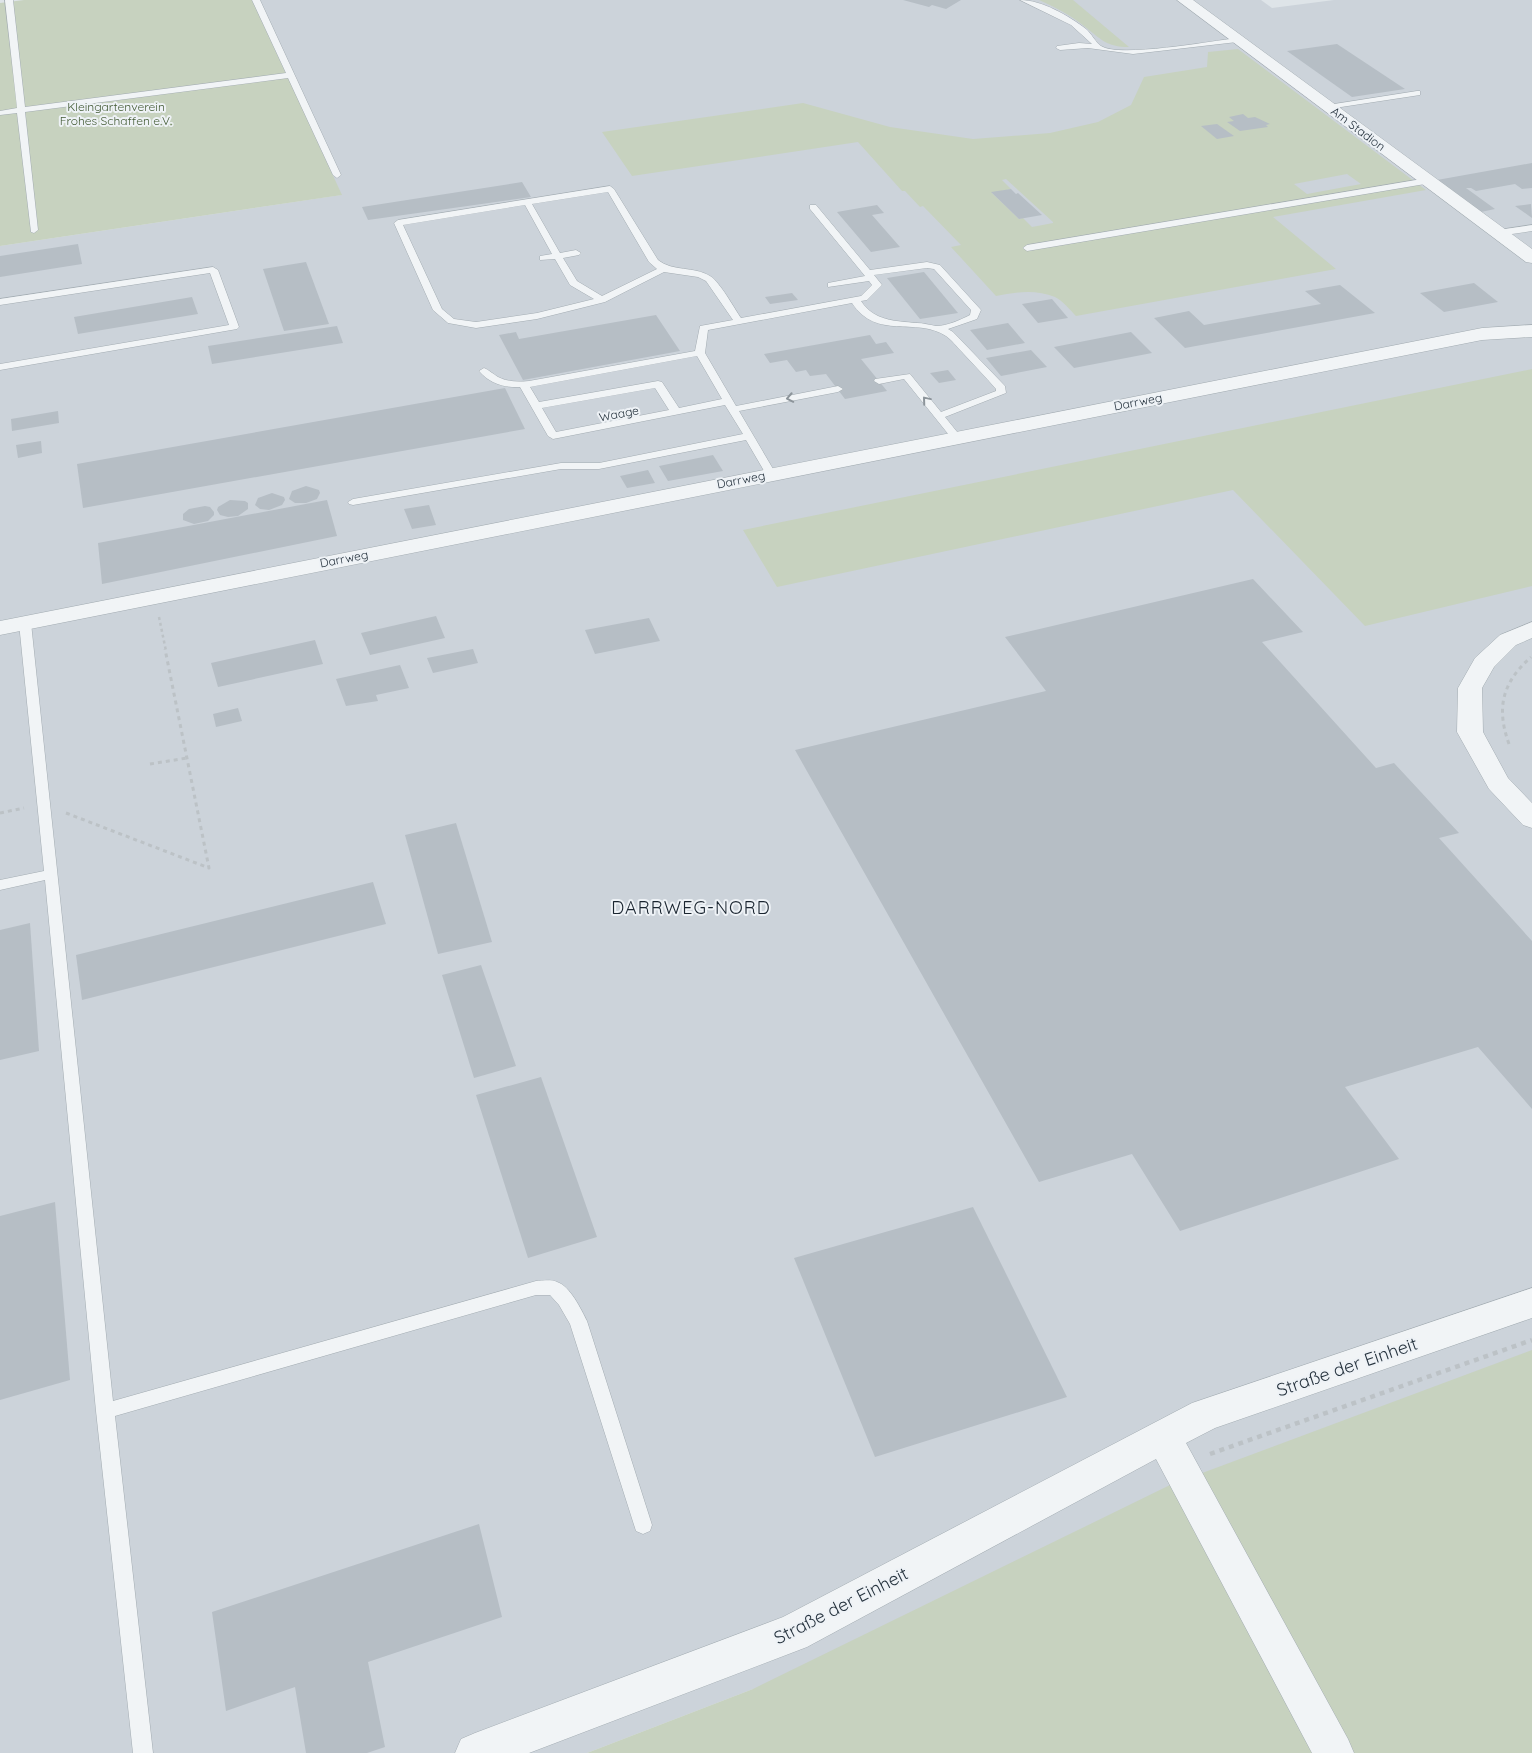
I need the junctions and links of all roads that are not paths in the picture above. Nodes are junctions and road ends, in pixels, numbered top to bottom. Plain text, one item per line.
1 (11, 0) edge
2 (256, 0) edge
3 (1024, 0) edge
4 (1184, 0) edge
5 (0, 2) edge
6 (1238, 40) junction
7 (1097, 46) junction
8 (1060, 48) dead end
9 (290, 75) junction
10 (1417, 93) dead end
11 (1328, 106) junction
12 (22, 110) junction
13 (0, 113) edge
14 (337, 175) dead end
15 (1428, 181) junction
16 (527, 202) junction
17 (813, 207) dead end
18 (1532, 228) edge
19 (34, 230) dead end
20 (1498, 233) junction
21 (1027, 248) dead end
22 (576, 253) dead end
23 (558, 256) junction
24 (543, 258) dead end
25 (1532, 258) edge
26 (663, 269) junction
27 (870, 275) junction
28 (831, 285) dead end
29 (602, 300) junction
30 (855, 300) junction
31 (0, 302) edge
32 (1532, 317) edge
33 (739, 322) junction
34 (940, 328) junction
35 (1532, 331) edge
36 (1482, 334) junction
37 (700, 352) junction
38 (0, 367) edge
39 (484, 371) dead end
40 (879, 382) dead end
41 (523, 384) junction
42 (838, 389) dead end
43 (732, 405) junction
44 (536, 406) junction
45 (676, 412) junction
46 (939, 416) junction
47 (750, 436) junction
48 (957, 438) junction
49 (771, 474) junction
50 (353, 502) dead end
51 (25, 623) junction
52 (0, 628) edge
53 (1532, 629) edge
54 (1532, 819) edge
55 (51, 874) junction
56 (0, 885) edge
57 (1532, 1303) edge
58 (105, 1411) junction
59 (1171, 1451) junction
60 (643, 1524) dead end
61 (143, 1753) edge
62 (475, 1753) edge
63 (1334, 1753) edge

1 - 5 lane
1 - 12 lane
2 - 9 lane
3 - 7 lane
4 - 6 street, Am Stadion
6 - 7 lane
6 - 11 street, Am Stadion
7 - 8 lane
9 - 12 lane
9 - 14 lane
10 - 11 lane
11 - 15 street, Am Stadion
12 - 13 lane
12 - 19 lane
15 - 20 street, Am Stadion
15 - 21 lane
16 - 23 lane
16 - 26 lane
16 - 29 lane
17 - 27 lane
18 - 20 lane
20 - 25 street, Am Stadion
22 - 23 lane
23 - 24 lane
23 - 29 lane
26 - 29 lane
26 - 33 lane
27 - 28 lane
27 - 30 lane
27 - 34 lane
30 - 33 lane
30 - 34 lane
31 - 38 lane
32 - 36 street, Darrweg
33 - 37 lane
34 - 46 lane
35 - 36 street, Darrweg
36 - 48 street, Darrweg
37 - 41 lane
37 - 43 lane
39 - 41 lane
46 -> 40 lane
41 - 44 lane
42 -> 43 lane
43 - 45 lane
43 - 47 lane
44 - 45 lane
44 - 45 lane
46 - 48 lane
47 - 49 lane
47 - 50 lane
48 - 49 street, Darrweg
49 - 51 street, Darrweg
51 - 52 street, Darrweg
51 - 55 lane
53 - 54 street
55 - 56 lane
55 - 58 lane
57 - 59 street, Straße der Einheit
58 - 60 lane
58 - 61 lane
59 - 62 street, Straße der Einheit
59 - 63 street

